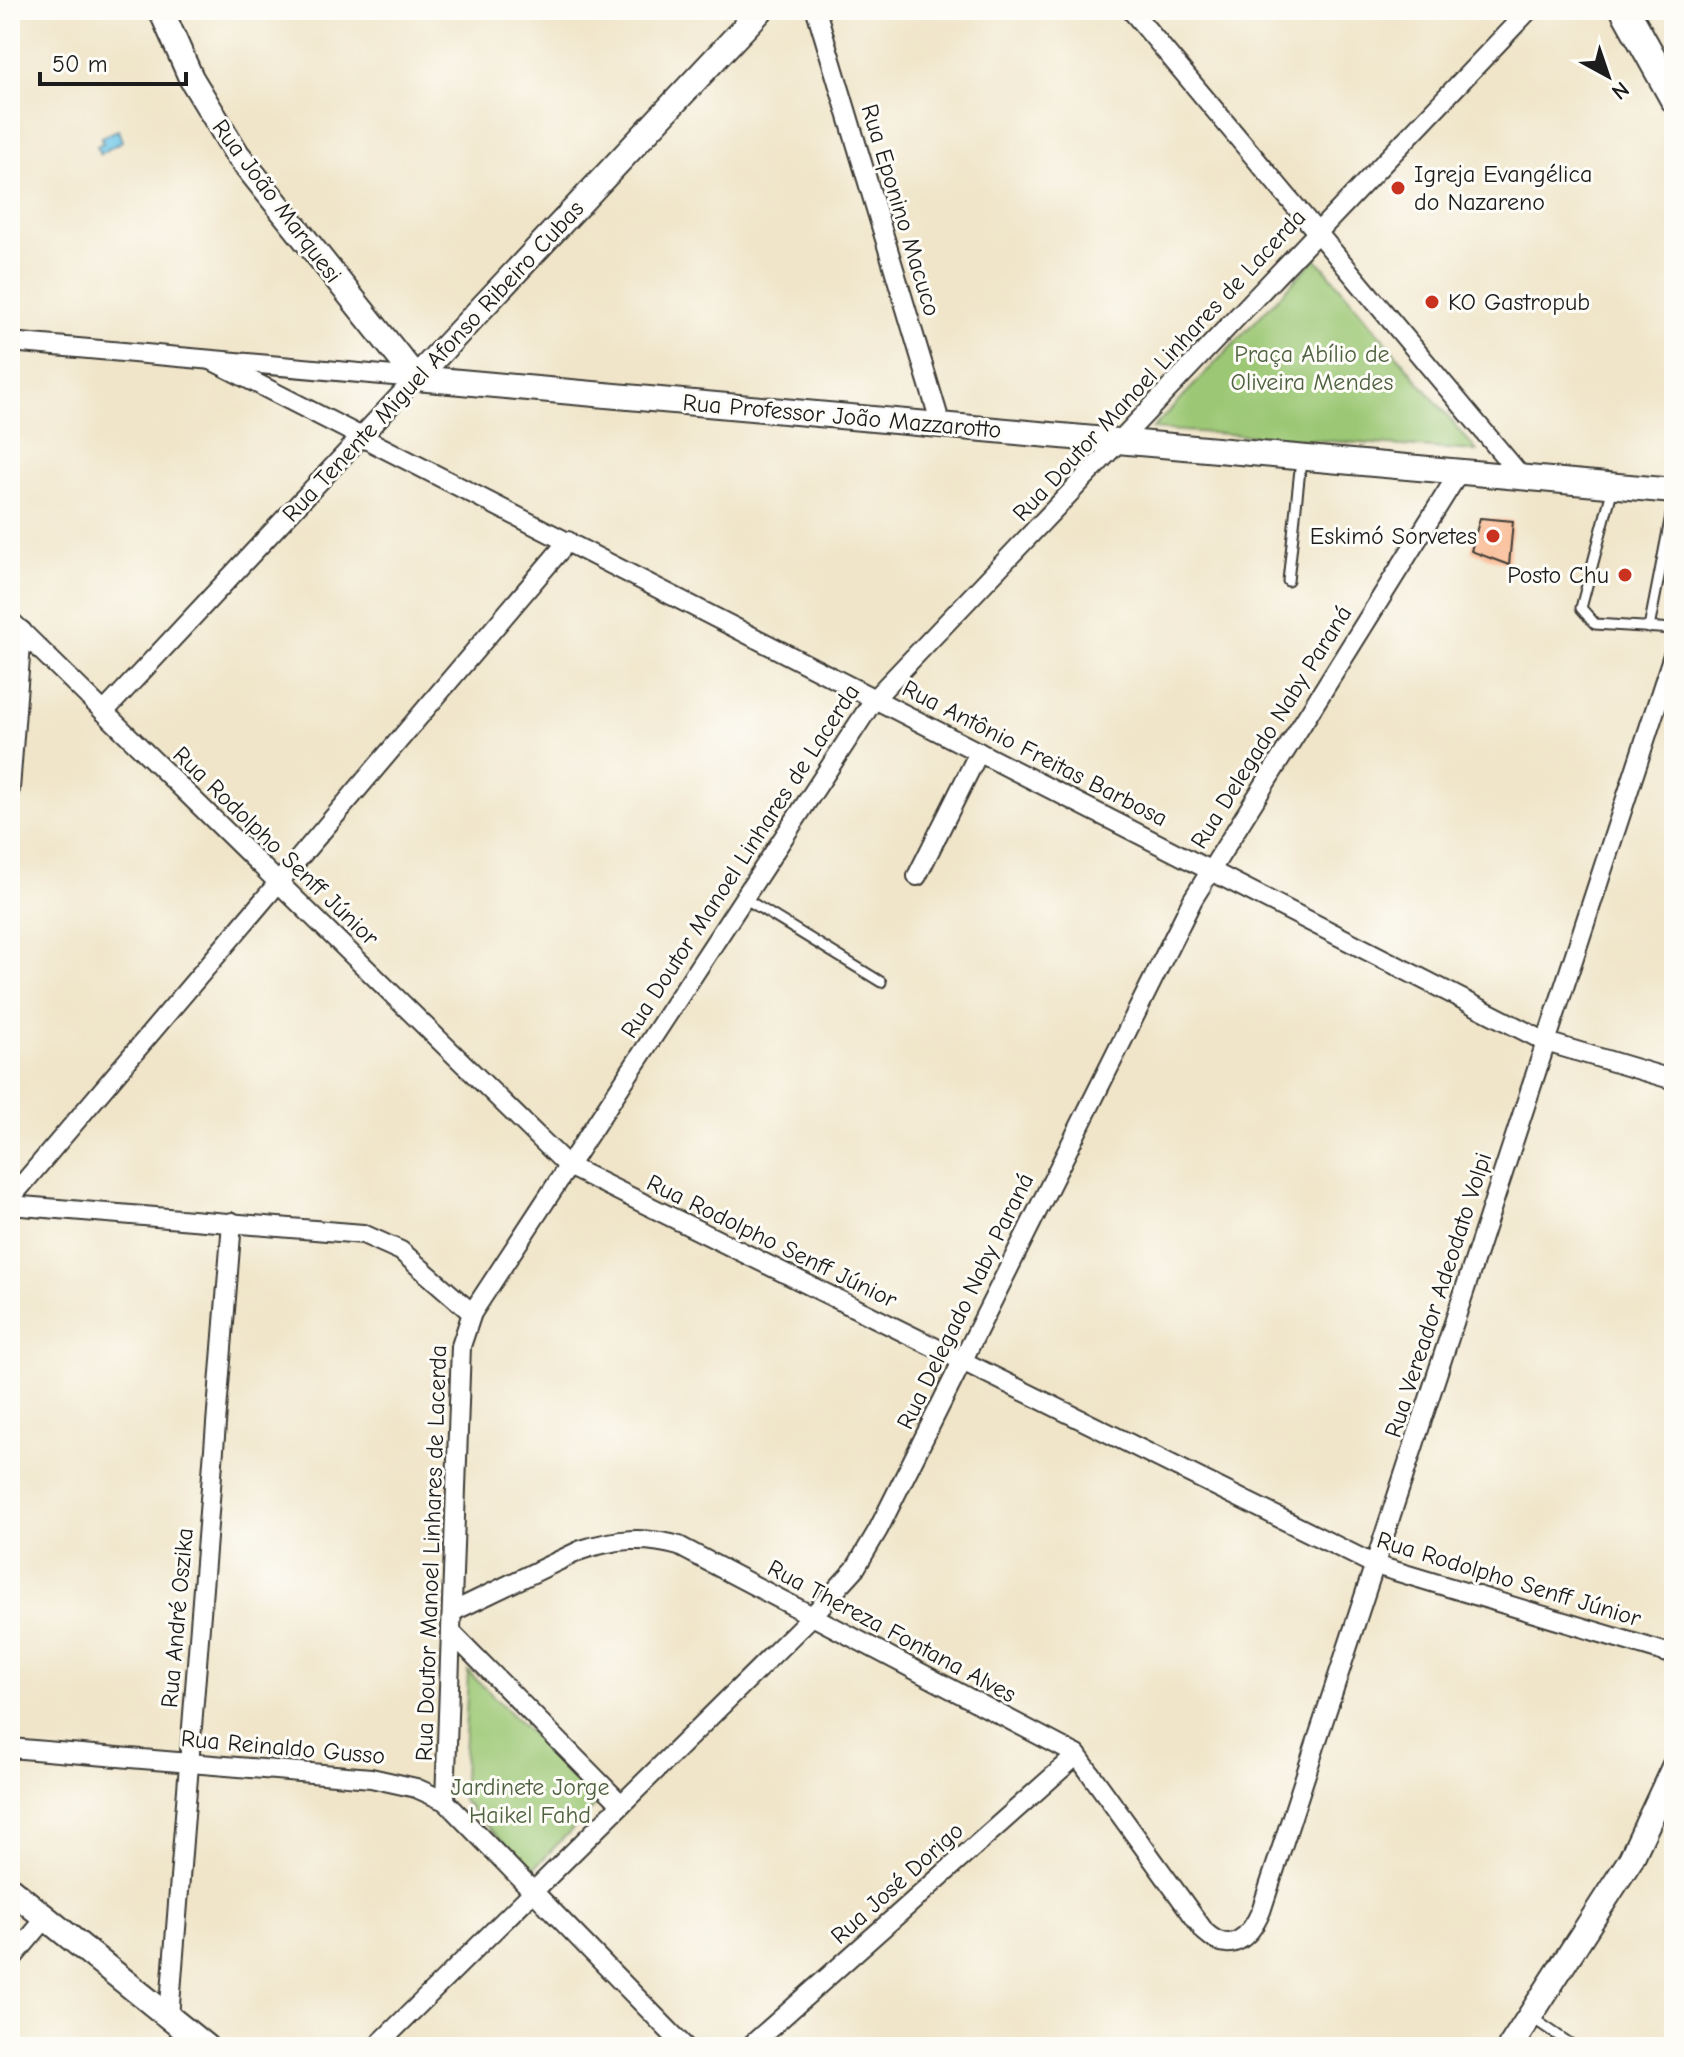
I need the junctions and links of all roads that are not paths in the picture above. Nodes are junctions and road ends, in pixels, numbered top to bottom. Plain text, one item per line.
1 (161, 10) edge
2 (761, 10) edge
3 (816, 10) edge
4 (1131, 10) edge
5 (1625, 10) edge
6 (1524, 12) edge
7 (1674, 98) edge
8 (1317, 233) junction
9 (10, 342) edge
10 (211, 360) junction
11 (416, 378) junction
12 (941, 425) junction
13 (362, 437) junction
14 (1122, 441) junction
15 (1301, 457) junction
16 (1460, 471) junction
17 (1521, 476) junction
18 (1613, 484) junction
19 (1674, 491) edge
20 (1674, 500) edge
21 (568, 541) junction
22 (1669, 549) edge
23 (1288, 581) dead end
24 (16, 625) edge
25 (1649, 628) junction
26 (1674, 629) edge
27 (1674, 652) edge
28 (875, 698) junction
29 (104, 712) junction
30 (979, 752) junction
31 (10, 789) edge
32 (1210, 870) junction
33 (917, 876) dead end
34 (278, 882) junction
35 (744, 898) junction
36 (881, 982) dead end
37 (1546, 1042) junction
38 (1674, 1080) edge
39 (568, 1166) junction
40 (10, 1202) edge
41 (232, 1222) junction
42 (472, 1313) junction
43 (962, 1362) junction
44 (1375, 1565) junction
45 (452, 1612) junction
46 (812, 1616) junction
47 (451, 1632) junction
48 (1674, 1655) edge
49 (10, 1748) edge
50 (1077, 1755) junction
51 (189, 1763) junction
52 (1674, 1767) edge
53 (445, 1801) junction
54 (621, 1804) junction
55 (10, 1889) edge
56 (533, 1891) junction
57 (46, 1918) junction
58 (1234, 1944) joint
59 (10, 1961) edge
60 (1530, 2016) junction
61 (169, 2017) junction
62 (206, 2047) edge
63 (376, 2047) edge
64 (685, 2047) edge
65 (749, 2047) edge
66 (1510, 2047) edge
67 (1575, 2047) edge

1 - 11 street, Rua João Marquesi
2 - 11 street, Rua Tenente Miguel Afonso Ribeiro Cubas
3 - 12 street, Rua Eponino Macuco
4 - 8 street
5 - 7 main road
6 - 8 street, Rua Doutor Manoel Linhares de Lacerda
8 - 14 street, Rua Doutor Manoel Linhares de Lacerda
8 - 17 street
9 - 10 street, Rua Professor João Mazzarotto
10 - 11 street, Rua Professor João Mazzarotto
10 - 13 street, Rua Antônio Freitas Barbosa
11 - 12 street, Rua Professor João Mazzarotto
11 - 13 street, Rua Tenente Miguel Afonso Ribeiro Cubas
12 - 14 street, Rua Professor João Mazzarotto
13 - 21 street, Rua Antônio Freitas Barbosa
13 - 29 street, Rua Tenente Miguel Afonso Ribeiro Cubas
14 - 15 street, Rua Professor João Mazzarotto
14 - 28 street, Rua Doutor Manoel Linhares de Lacerda
15 - 16 street, Rua Professor João Mazzarotto
15 - 23 lane
16 - 17 street, Rua Professor João Mazzarotto
16 - 32 street, Rua Delegado Naby Paraná
17 - 18 street, Rua Professor João Mazzarotto
18 - 19 street, Rua Professor João Mazzarotto
18 - 25 lane
20 - 22 lane
21 - 28 street, Rua Antônio Freitas Barbosa
21 - 34 street
22 - 25 lane
24 - 29 street, Rua Rodolpho Senff Júnior
24 - 31 street
25 - 26 lane
27 - 37 street, Rua Vereador Adeodato Volpi
28 - 30 street, Rua Antônio Freitas Barbosa
28 - 35 street, Rua Doutor Manoel Linhares de Lacerda
29 - 34 street, Rua Rodolpho Senff Júnior
30 - 32 street, Rua Antônio Freitas Barbosa
30 - 33 street
32 - 37 street, Rua Antônio Freitas Barbosa
32 - 43 street, Rua Delegado Naby Paraná
34 - 39 street, Rua Rodolpho Senff Júnior
34 - 40 street
35 - 36 lane
35 - 39 street, Rua Doutor Manoel Linhares de Lacerda
37 - 38 street, Rua Antônio Freitas Barbosa
37 - 44 street, Rua Vereador Adeodato Volpi
39 - 42 street, Rua Doutor Manoel Linhares de Lacerda
39 - 43 street, Rua Rodolpho Senff Júnior
40 - 41 street
41 - 42 street
41 - 51 street, Rua André Oszika
42 - 45 street, Rua Doutor Manoel Linhares de Lacerda
43 - 44 street, Rua Rodolpho Senff Júnior
43 - 46 street, Rua Delegado Naby Paraná
44 - 48 street, Rua Rodolpho Senff Júnior
44 - 58 street, Rua Vereador Adeodato Volpi
45 - 46 street, Rua Thereza Fontana Alves
45 - 47 street, Rua Doutor Manoel Linhares de Lacerda
46 - 50 street, Rua Thereza Fontana Alves
46 - 54 street, Rua Delegado Naby Paraná
47 - 53 street, Rua Doutor Manoel Linhares de Lacerda
47 - 54 street
49 - 51 street, Rua Reinaldo Gusso
50 - 58 street, Rua Thereza Fontana Alves
50 - 65 street, Rua José Dorigo
51 - 53 street, Rua Reinaldo Gusso
51 - 61 street, Rua André Oszika
52 - 60 street
53 - 56 street, Rua Reinaldo Gusso
54 - 56 street, Rua Delegado Naby Paraná
55 - 57 street
56 - 63 street, Rua Delegado Naby Paraná
56 - 64 street, Rua Reinaldo Gusso
57 - 59 street
57 - 61 street
60 - 66 street
60 - 67 lane
61 - 62 street

